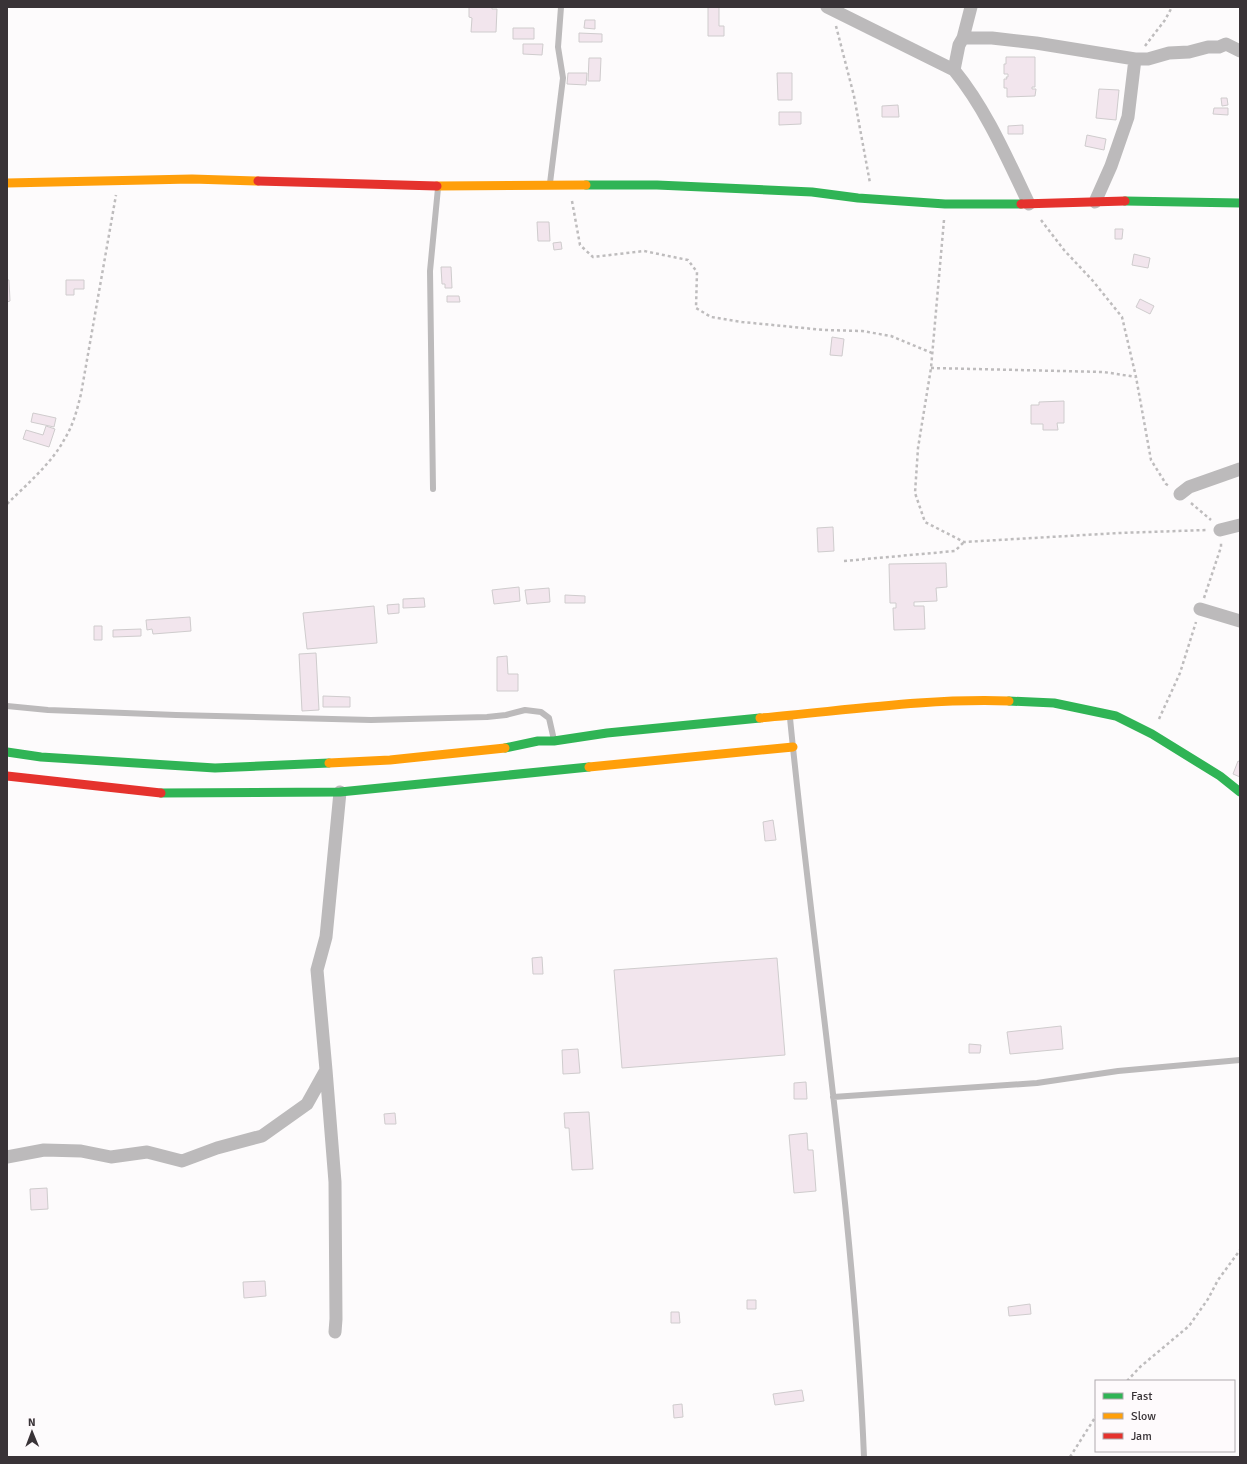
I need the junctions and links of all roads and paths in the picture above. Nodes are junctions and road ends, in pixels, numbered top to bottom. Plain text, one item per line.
1 (561, 7) edge
2 (971, 7) edge
3 (1172, 7) edge
4 (829, 8) edge
5 (963, 38) junction
6 (1240, 51) edge
7 (1135, 59) junction
8 (954, 70) junction
9 (118, 180) junction
10 (7, 183) edge
11 (550, 185) junction
12 (569, 185) junction
13 (439, 186) junction
14 (873, 200) junction
15 (1095, 202) junction
16 (1240, 203) edge
17 (945, 204) junction
18 (1029, 204) junction
19 (932, 353) junction
20 (931, 368) junction
21 (1136, 377) junction
22 (1240, 469) edge
23 (433, 489) dead end
24 (1180, 494) junction
25 (7, 504) edge
26 (1240, 525) edge
27 (1220, 530) junction
28 (964, 542) junction
29 (844, 561) dead end
30 (1200, 609) junction
31 (1240, 621) edge
32 (7, 706) edge
33 (790, 716) junction
34 (1152, 734) junction
35 (554, 741) junction
36 (793, 747) junction
37 (7, 752) edge
38 (7, 776) edge
39 (340, 792) junction
40 (1240, 792) edge
41 (1240, 1060) edge
42 (326, 1070) junction
43 (833, 1097) junction
44 (7, 1157) edge
45 (1240, 1250) edge
46 (335, 1332) dead end
47 (1128, 1380) edge
48 (1095, 1418) edge
49 (864, 1457) edge
50 (1070, 1457) edge

1 - 11 lane
2 - 5 street
3 - 7 path
4 - 8 street
4 - 14 path
5 - 7 street
5 - 8 street
6 - 7 street
7 - 15 street
8 - 18 street
9 - 10 street
9 - 13 street
9 - 25 path
11 - 12 street
11 - 13 street
12 - 14 street
12 - 19 path
13 - 23 lane
14 - 17 street
15 - 16 street
15 - 18 street
17 - 18 street
17 - 19 path
18 - 21 path
19 - 20 path
20 - 21 path
20 - 28 path
21 - 24 path
22 - 24 street
24 - 27 path
26 - 27 street
27 - 28 path
27 - 30 path
28 - 29 path
30 - 31 street
30 - 34 path
32 - 35 lane
33 - 34 street
33 - 35 street
33 - 36 lane
34 - 40 street
35 - 37 street
36 - 39 street
36 - 43 lane
38 - 39 street
39 - 42 street
41 - 43 lane
42 - 44 street
42 - 46 street
43 - 49 lane
45 - 47 path
48 - 50 path

